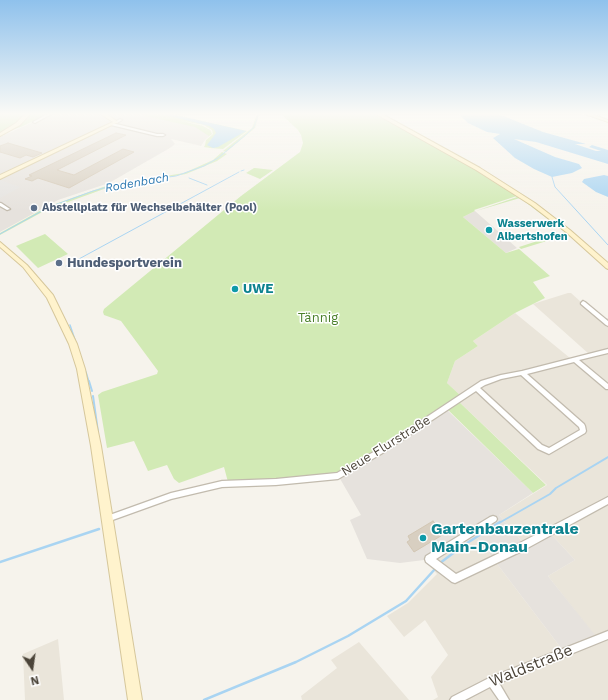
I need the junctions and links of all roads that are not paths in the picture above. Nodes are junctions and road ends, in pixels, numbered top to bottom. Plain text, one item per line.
1 (66, 146) edge
2 (436, 146) edge
3 (0, 177) edge
4 (0, 204) edge
5 (8, 209) dead end
6 (0, 244) edge
7 (608, 267) edge
8 (583, 303) dead end
9 (608, 324) edge
10 (608, 351) edge
11 (575, 360) junction
12 (522, 373) junction
13 (476, 387) junction
14 (608, 387) edge
15 (607, 502) edge
16 (107, 519) junction
17 (493, 519) dead end
18 (608, 635) edge
19 (492, 681) junction
20 (135, 700) edge
21 (455, 700) edge
22 (504, 700) edge

1 - 3 street
2 - 7 street
4 - 5 street
6 - 16 street
8 - 9 street
10 - 11 street, Neue Flurstraße
11 - 12 street, Neue Flurstraße
11 - 14 street
12 - 13 street, Neue Flurstraße
12 - 13 street
13 - 16 street, Neue Flurstraße
15 - 17 street
16 - 20 street
18 - 19 street, Waldstraße
19 - 21 street, Waldstraße
19 - 22 street

